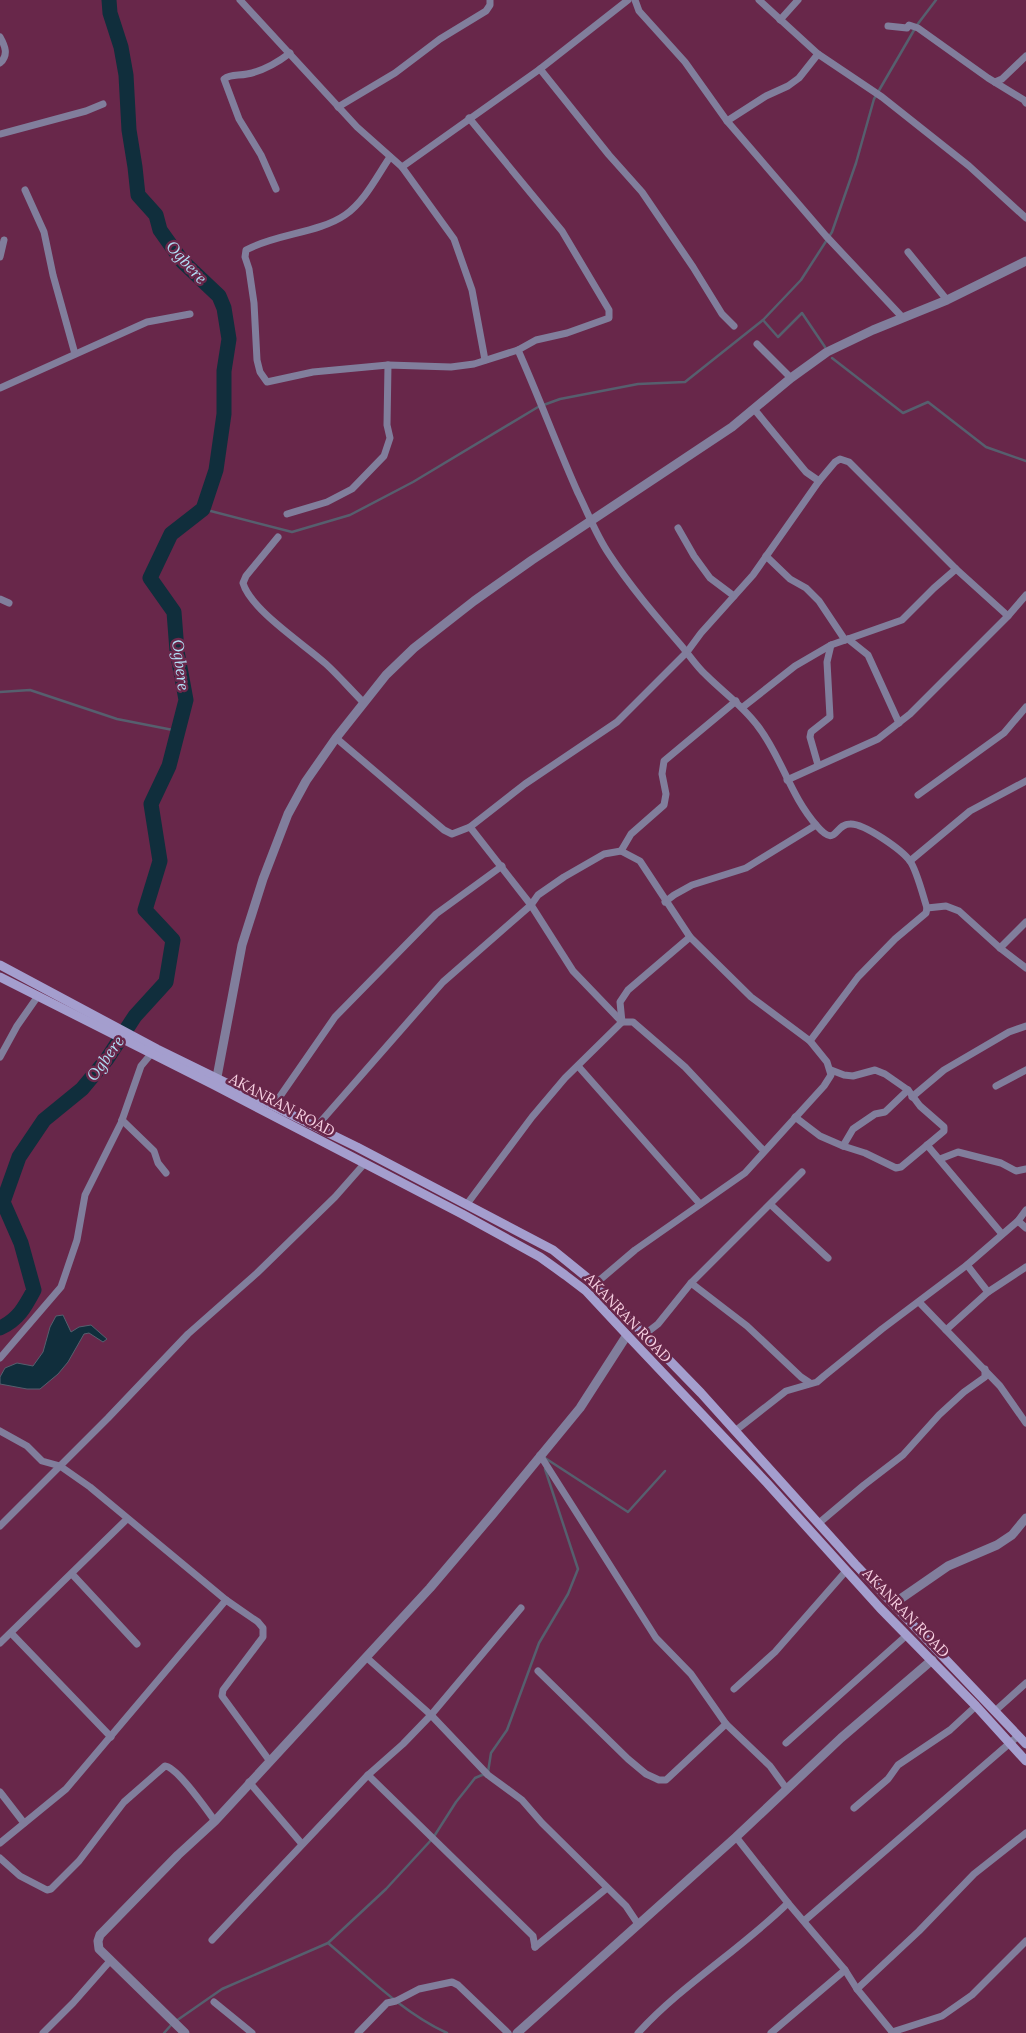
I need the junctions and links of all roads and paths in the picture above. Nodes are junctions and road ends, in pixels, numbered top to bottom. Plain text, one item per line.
1 (240, 0) edge
2 (490, 0) edge
3 (628, 0) edge
4 (635, 0) edge
5 (759, 0) edge
6 (798, 0) edge
7 (780, 20) junction
8 (888, 26) dead end
9 (0, 36) edge
10 (290, 53) junction
11 (818, 54) junction
12 (1026, 56) edge
13 (0, 63) edge
14 (540, 69) junction
15 (995, 82) junction
16 (1026, 103) edge
17 (102, 104) dead end
18 (338, 107) junction
19 (469, 118) junction
20 (727, 121) junction
21 (0, 134) edge
22 (390, 157) junction
23 (402, 167) junction
24 (276, 189) dead end
25 (25, 190) dead end
26 (1026, 218) edge
27 (4, 240) dead end
28 (908, 252) dead end
29 (0, 257) edge
30 (1026, 261) edge
31 (947, 300) junction
32 (190, 314) dead end
33 (903, 318) junction
34 (734, 326) dead end
35 (756, 344) dead end
36 (518, 350) junction
37 (76, 354) junction
38 (485, 360) junction
39 (388, 365) junction
40 (791, 378) junction
41 (0, 388) edge
42 (754, 409) junction
43 (819, 481) junction
44 (288, 514) dead end
45 (591, 521) junction
46 (678, 528) dead end
47 (278, 537) dead end
48 (766, 556) junction
49 (956, 569) junction
50 (1026, 594) edge
51 (734, 596) junction
52 (0, 599) edge
53 (9, 603) dead end
54 (1008, 616) junction
55 (862, 634) junction
56 (846, 639) junction
57 (831, 645) junction
58 (860, 648) junction
59 (686, 652) junction
60 (736, 701) junction
61 (364, 703) junction
62 (1026, 707) edge
63 (743, 708) junction
64 (899, 722) junction
65 (336, 738) junction
66 (818, 765) junction
67 (787, 780) junction
68 (1026, 781) edge
69 (918, 795) dead end
70 (816, 825) junction
71 (470, 827) junction
72 (621, 851) junction
73 (910, 862) junction
74 (502, 866) junction
75 (665, 902) junction
76 (531, 905) junction
77 (927, 908) junction
78 (1026, 922) edge
79 (690, 937) junction
80 (1000, 948) junction
81 (0, 965) edge
82 (1026, 968) edge
83 (0, 977) edge
84 (38, 996) junction
85 (622, 1022) junction
86 (1026, 1026) edge
87 (112, 1028) junction
88 (128, 1036) junction
89 (810, 1041) junction
90 (151, 1054) junction
91 (0, 1057) edge
92 (578, 1066) junction
93 (831, 1070) junction
94 (1026, 1070) edge
95 (217, 1077) junction
96 (996, 1086) dead end
97 (910, 1094) junction
98 (274, 1105) junction
99 (795, 1118) junction
100 (122, 1120) junction
101 (316, 1127) junction
102 (927, 1145) junction
103 (843, 1146) junction
104 (764, 1151) junction
105 (940, 1159) junction
106 (365, 1163) junction
107 (1026, 1169) edge
108 (166, 1172) dead end
109 (802, 1172) dead end
110 (467, 1204) junction
111 (700, 1204) junction
112 (771, 1205) junction
113 (1026, 1210) edge
114 (1018, 1221) junction
115 (1026, 1228) edge
116 (1002, 1234) junction
117 (828, 1258) dead end
118 (967, 1265) junction
119 (1026, 1267) edge
120 (691, 1283) junction
121 (595, 1284) junction
122 (988, 1292) junction
123 (919, 1302) junction
124 (946, 1330) junction
125 (645, 1334) junction
126 (627, 1335) junction
127 (663, 1354) junction
128 (0, 1358) edge
129 (652, 1362) junction
130 (985, 1369) junction
131 (810, 1383) junction
132 (1026, 1424) edge
133 (0, 1431) edge
134 (735, 1431) junction
135 (540, 1455) junction
136 (60, 1466) junction
137 (1026, 1518) edge
138 (127, 1519) junction
139 (820, 1523) junction
140 (0, 1526) edge
141 (846, 1571) junction
142 (72, 1574) junction
143 (226, 1600) junction
144 (893, 1604) junction
145 (521, 1608) dead end
146 (11, 1633) junction
147 (907, 1635) junction
148 (0, 1643) edge
149 (136, 1644) dead end
150 (366, 1657) junction
151 (932, 1660) junction
152 (538, 1671) dead end
153 (1026, 1683) edge
154 (734, 1689) dead end
155 (976, 1706) junction
156 (995, 1711) junction
157 (431, 1715) junction
158 (726, 1724) junction
159 (1018, 1736) junction
160 (110, 1737) junction
161 (786, 1743) dead end
162 (1009, 1743) junction
163 (1026, 1744) edge
164 (269, 1760) junction
165 (1026, 1761) edge
166 (368, 1774) junction
167 (249, 1782) junction
168 (786, 1788) junction
169 (0, 1792) edge
170 (854, 1808) dead end
171 (215, 1821) junction
172 (24, 1823) junction
173 (1026, 1833) edge
174 (736, 1837) junction
175 (0, 1843) edge
176 (302, 1844) junction
177 (0, 1858) edge
178 (607, 1888) junction
179 (788, 1903) junction
180 (804, 1922) junction
181 (638, 1924) junction
182 (212, 1940) dead end
183 (1026, 1941) edge
184 (110, 1961) junction
185 (845, 1970) junction
186 (857, 1989) junction
187 (214, 2002) dead end
188 (892, 2032) edge
189 (43, 2033) edge
190 (185, 2033) edge
191 (252, 2033) edge
192 (358, 2033) edge
193 (508, 2033) edge
194 (517, 2033) edge
195 (638, 2033) edge
196 (772, 2033) edge

1 - 10 street
2 - 18 street
3 - 14 street
4 - 20 street
5 - 7 street
6 - 7 street
7 - 11 street
8 - 15 street
9 - 13 street
10 - 18 street
10 - 24 street
11 - 20 street
11 - 26 street
12 - 15 street
14 - 19 street
14 - 34 street
15 - 16 street
17 - 21 street
18 - 22 street
19 - 23 street
19 - 36 street
20 - 33 street
22 - 23 street
22 - 39 street
23 - 38 street
25 - 37 street
27 - 29 street
28 - 31 street
30 - 31 street
31 - 33 street
32 - 37 street
33 - 40 street
35 - 40 street
36 - 38 street
36 - 45 street
37 - 41 street
38 - 39 street
39 - 44 street
40 - 42 street
42 - 43 street
42 - 45 street
43 - 48 street
43 - 49 street
45 - 59 street
45 - 61 street
46 - 51 street
47 - 61 street
48 - 51 street
48 - 56 street
49 - 54 street
49 - 55 street
50 - 54 street
51 - 59 street
52 - 53 street
54 - 64 street
55 - 56 street
55 - 58 street
56 - 57 street
56 - 58 street
57 - 63 street
57 - 66 street
58 - 64 street
59 - 60 street
59 - 71 street
60 - 63 street
60 - 72 street
61 - 65 street
62 - 69 street
63 - 67 street
64 - 66 street
65 - 71 street
65 - 95 street
66 - 67 street
67 - 70 street
68 - 73 street
70 - 73 street
70 - 75 street
71 - 74 street
72 - 75 street
72 - 76 street
73 - 77 street
74 - 76 street
74 - 98 street
75 - 79 street
76 - 85 street
76 - 101 street
77 - 80 street
77 - 89 street
78 - 80 street
79 - 85 street
79 - 89 street
80 - 82 street
81 - 87 main road, AKANRAN ROAD
83 - 84 main road, AKANRAN ROAD
84 - 87 main road, AKANRAN ROAD
84 - 91 street
85 - 92 street
85 - 104 street
86 - 97 street
87 - 88 main road, AKANRAN ROAD
88 - 90 main road, AKANRAN ROAD
88 - 95 main road, AKANRAN ROAD
89 - 93 street
90 - 100 street
90 - 106 main road, AKANRAN ROAD
92 - 110 street
92 - 111 street
93 - 97 street
93 - 99 street
94 - 96 street
95 - 98 main road, AKANRAN ROAD
97 - 102 street
97 - 103 street
98 - 101 main road, AKANRAN ROAD
99 - 103 street
99 - 104 street
100 - 108 street
100 - 128 street
101 - 110 main road, AKANRAN ROAD
102 - 103 street
102 - 105 street
104 - 111 street
105 - 107 street
105 - 116 street
106 - 126 main road, AKANRAN ROAD
106 - 136 street
109 - 112 street
110 - 121 main road, AKANRAN ROAD
111 - 121 street
112 - 117 street
112 - 120 street
113 - 114 street
114 - 115 street
114 - 116 street
116 - 118 street
118 - 122 street
118 - 123 street
119 - 122 street
120 - 125 street
120 - 131 street
121 - 125 main road, AKANRAN ROAD
122 - 124 street
123 - 124 street
123 - 131 street
124 - 130 street
125 - 127 main road, AKANRAN ROAD
126 - 129 main road, AKANRAN ROAD
126 - 135 street
127 - 129 main road
127 - 134 main road, AKANRAN ROAD
129 - 141 main road, AKANRAN ROAD
130 - 132 street
130 - 139 street
131 - 134 street
133 - 136 street
134 - 139 main road, AKANRAN ROAD
135 - 150 street
135 - 158 street
136 - 138 street
136 - 140 street
137 - 144 street
138 - 142 street
138 - 143 street
139 - 144 main road, AKANRAN ROAD
141 - 147 main road, AKANRAN ROAD
141 - 154 street
142 - 146 street
142 - 149 street
143 - 160 street
143 - 164 street
144 - 156 main road, AKANRAN ROAD
145 - 157 street
146 - 148 street
146 - 160 street
147 - 151 main road, AKANRAN ROAD
147 - 161 street
150 - 157 street
150 - 164 street
151 - 155 main road, AKANRAN ROAD
151 - 168 street
152 - 158 street
153 - 156 street
155 - 162 main road, AKANRAN ROAD
155 - 170 street
156 - 159 main road, AKANRAN ROAD
157 - 166 street
157 - 178 street
158 - 168 street
159 - 162 street
159 - 163 main road, AKANRAN ROAD
160 - 172 street
162 - 165 main road, AKANRAN ROAD
162 - 180 street
164 - 167 street
166 - 176 street
166 - 178 street
167 - 171 street
167 - 176 street
168 - 174 street
169 - 172 street
171 - 177 street
171 - 184 street
172 - 175 street
173 - 186 street
174 - 179 street
174 - 181 street
176 - 182 street
178 - 181 street
179 - 180 street
179 - 195 street
180 - 185 street
181 - 194 street
183 - 188 street
184 - 189 street
184 - 190 street
185 - 186 street
185 - 196 street
186 - 188 street
187 - 191 street
192 - 193 street

